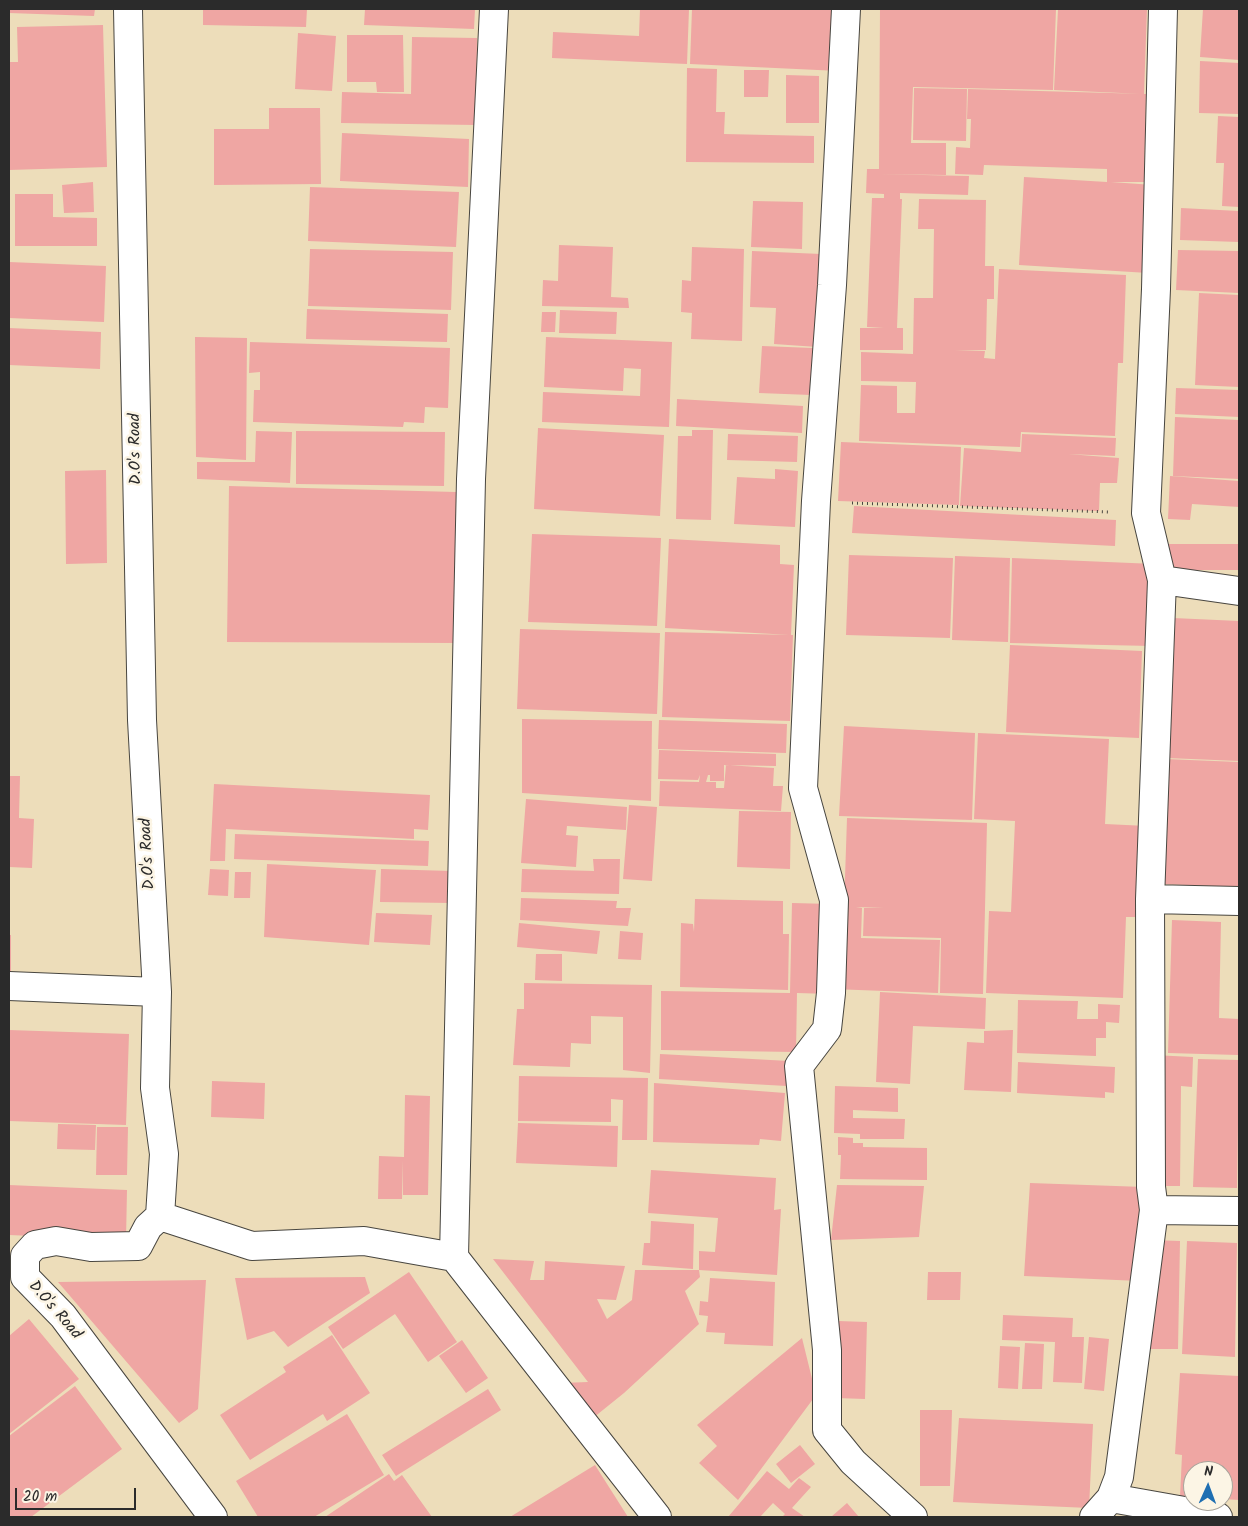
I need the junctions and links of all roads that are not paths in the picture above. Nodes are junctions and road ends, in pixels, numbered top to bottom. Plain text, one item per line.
1 (128, 9) edge
2 (494, 9) edge
3 (846, 9) edge
4 (1163, 9) edge
5 (1162, 580) junction
6 (1239, 591) edge
7 (1150, 899) junction
8 (1239, 901) edge
9 (9, 986) edge
10 (157, 992) junction
11 (1154, 1210) junction
12 (1239, 1211) edge
13 (160, 1216) junction
14 (454, 1257) junction
15 (1103, 1508) edge
16 (213, 1517) edge
17 (657, 1517) edge
18 (913, 1517) edge
19 (1218, 1517) edge

1 - 10 street, D.O's Road
2 - 14 street
3 - 18 street
4 - 5 street
5 - 6 street
5 - 7 street
7 - 8 street
7 - 11 street
9 - 10 street
10 - 13 street, D.O's Road
11 - 12 street
11 - 15 street
13 - 14 street
13 - 16 street, D.O's Road
14 - 17 street
15 - 19 street

